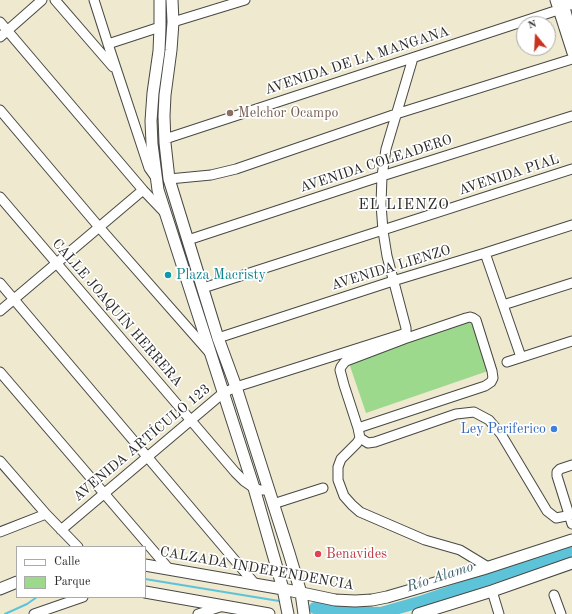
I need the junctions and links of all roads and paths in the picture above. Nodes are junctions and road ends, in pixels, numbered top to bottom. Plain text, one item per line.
1 (42, 0) edge
2 (55, 0) edge
3 (94, 0) edge
4 (160, 0) edge
5 (172, 0) edge
6 (245, 0) edge
7 (555, 0) edge
8 (571, 0) edge
9 (572, 4) edge
10 (560, 5) edge
11 (0, 22) edge
12 (173, 22) junction
13 (160, 27) junction
14 (4, 34) edge
15 (572, 37) edge
16 (108, 44) junction
17 (572, 53) edge
18 (413, 58) junction
19 (572, 59) edge
20 (117, 72) junction
21 (0, 110) edge
22 (396, 114) junction
23 (572, 116) edge
24 (165, 140) junction
25 (154, 165) junction
26 (572, 169) edge
27 (382, 176) junction
28 (156, 178) junction
29 (169, 179) junction
30 (143, 190) junction
31 (0, 197) edge
32 (164, 212) junction
33 (572, 224) edge
34 (99, 227) junction
35 (383, 231) junction
36 (188, 240) junction
37 (485, 253) junction
38 (56, 263) junction
39 (393, 281) junction
40 (0, 283) edge
41 (572, 283) edge
42 (203, 288) junction
43 (14, 300) junction
44 (503, 305) junction
45 (0, 311) edge
46 (405, 335) junction
47 (218, 338) junction
48 (572, 341) edge
49 (210, 353) junction
50 (521, 357) junction
51 (508, 362) dead end
52 (0, 372) edge
53 (236, 387) junction
54 (223, 393) junction
55 (191, 421) junction
56 (359, 433) junction
57 (148, 457) junction
58 (572, 465) edge
59 (2, 466) edge
60 (254, 488) junction
61 (323, 488) dead end
62 (268, 490) junction
63 (104, 493) junction
64 (273, 504) junction
65 (46, 514) junction
66 (571, 518) edge
67 (61, 530) junction
68 (0, 532) edge
69 (572, 540) edge
70 (77, 546) edge
71 (572, 563) edge
72 (146, 565) edge
73 (488, 567) junction
74 (169, 569) junction
75 (16, 582) edge
76 (255, 584) junction
77 (0, 589) edge
78 (283, 589) junction
79 (16, 590) edge
80 (492, 591) junction
81 (146, 592) edge
82 (301, 593) junction
83 (554, 595) dead end
84 (0, 596) edge
85 (80, 598) edge
86 (223, 606) junction
87 (44, 612) edge
88 (257, 613) edge
89 (34, 614) edge
90 (198, 614) edge
91 (269, 614) edge
92 (288, 614) edge
93 (304, 614) edge
94 (418, 614) edge
95 (499, 614) edge
96 (561, 614) edge

1 - 14 street
2 - 20 street
3 - 16 street
4 - 13 main road
5 - 12 main road
6 - 12 street
7 - 10 street
8 - 9 main road
10 - 15 main road
10 - 17 street
10 - 18 street, AVENIDA DE LA MANGANA
11 - 14 street
12 - 24 main road
13 - 16 street
13 - 25 main road
14 - 30 street
16 - 20 street
18 - 22 street
18 - 24 street, AVENIDA DE LA MANGANA
19 - 22 street
20 - 28 street
21 - 34 street
22 - 27 street
22 - 29 street
23 - 27 street, AVENIDA COLEADERO
24 - 29 main road
25 - 28 main road
25 - 29 main road
26 - 35 street, AVENIDA PIAL
27 - 35 street
27 - 36 street, AVENIDA COLEADERO
28 - 32 main road
29 - 36 main road
30 - 32 street
30 - 34 street
31 - 38 street, CALLE JOAQUÍN HERRERA
32 - 49 main road
33 - 37 street, AVENIDA LIENZO
34 - 38 street
34 - 49 street
35 - 39 street
35 - 42 street, AVENIDA PIAL
36 - 42 main road
37 - 39 street, AVENIDA LIENZO
37 - 44 street
38 - 43 street
38 - 55 street, CALLE JOAQUÍN HERRERA
39 - 46 street
39 - 47 street, AVENIDA LIENZO
40 - 43 street
41 - 44 street
42 - 47 main road
43 - 45 street
43 - 57 street
44 - 50 street
46 - 53 street, AVENIDA ARTÍCULO 123
46 - 56 street
46 - 56 street
47 - 53 main road
48 - 50 street
49 - 54 main road
50 - 51 street
52 - 63 street
53 - 54 street, AVENIDA ARTÍCULO 123
53 - 62 main road
54 - 55 street, AVENIDA ARTÍCULO 123
54 - 60 main road
55 - 57 street, AVENIDA ARTÍCULO 123
55 - 60 street, CALLE JOAQUÍN HERRERA
56 - 66 street
56 - 73 street
57 - 63 street, AVENIDA ARTÍCULO 123
57 - 76 street
58 - 66 street
59 - 65 street
60 - 62 street, CALLE JOAQUÍN HERRERA
60 - 78 main road
61 - 64 street
62 - 64 main road
63 - 67 street, AVENIDA ARTÍCULO 123
63 - 74 street
64 - 82 main road
65 - 67 street
65 - 68 street
67 - 70 street
69 - 73 main road, CALZADA INDEPENDENCIA
71 - 80 main road
72 - 74 main road, CALZADA INDEPENDENCIA
73 - 82 main road, CALZADA INDEPENDENCIA
74 - 76 main road, CALZADA INDEPENDENCIA
75 - 77 main road
76 - 78 main road, CALZADA INDEPENDENCIA
78 - 82 main road, CALZADA INDEPENDENCIA
78 - 92 main road
79 - 84 main road
80 - 94 main road
80 - 95 street
81 - 86 main road
82 - 93 main road
83 - 96 street
85 - 87 street
86 - 88 main road
86 - 90 street
87 - 89 street
88 - 91 main road

